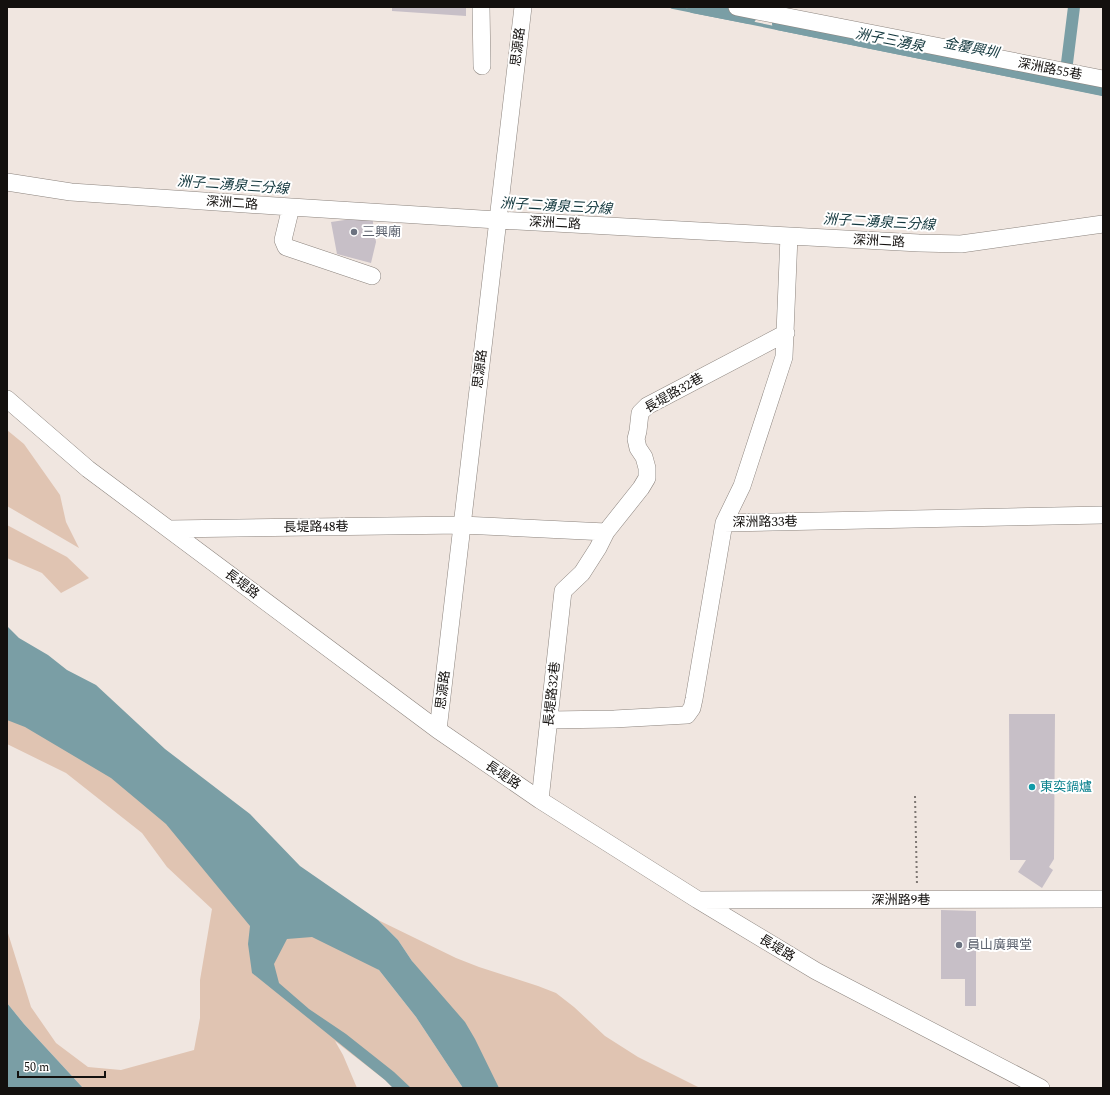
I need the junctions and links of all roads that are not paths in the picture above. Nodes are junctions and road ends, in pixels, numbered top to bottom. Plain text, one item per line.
1 (481, 7) edge
2 (523, 7) edge
3 (737, 7) edge
4 (482, 66) dead end
5 (1103, 79) edge
6 (7, 182) edge
7 (291, 207) junction
8 (497, 220) junction
9 (1103, 224) edge
10 (789, 236) junction
11 (372, 276) dead end
12 (786, 333) junction
13 (7, 399) edge
14 (1103, 515) edge
15 (724, 522) junction
16 (462, 525) junction
17 (169, 529) junction
18 (606, 532) junction
19 (550, 720) junction
20 (438, 730) junction
21 (540, 800) junction
22 (1103, 899) edge
23 (698, 900) junction
24 (1041, 1088) edge

1 - 4 street
2 - 8 street, 思源路
3 - 5 street, 深洲路55巷
6 - 7 street, 深洲二路
7 - 8 street, 深洲二路
7 - 11 street
8 - 10 street, 深洲二路
8 - 16 street, 思源路
9 - 10 street, 深洲二路
10 - 12 street, 深洲路33巷
12 - 15 street, 深洲路33巷
12 - 18 street, 長堤路32巷
13 - 17 street, 長堤路
14 - 15 street, 深洲路33巷
15 - 19 street
16 - 17 street, 長堤路48巷
16 - 18 street
16 - 20 street, 思源路
17 - 20 street, 長堤路
18 - 19 street, 長堤路32巷
19 - 21 street, 長堤路32巷
20 - 21 street, 長堤路
21 - 23 street, 長堤路
22 - 23 street, 深洲路9巷
23 - 24 street, 長堤路

